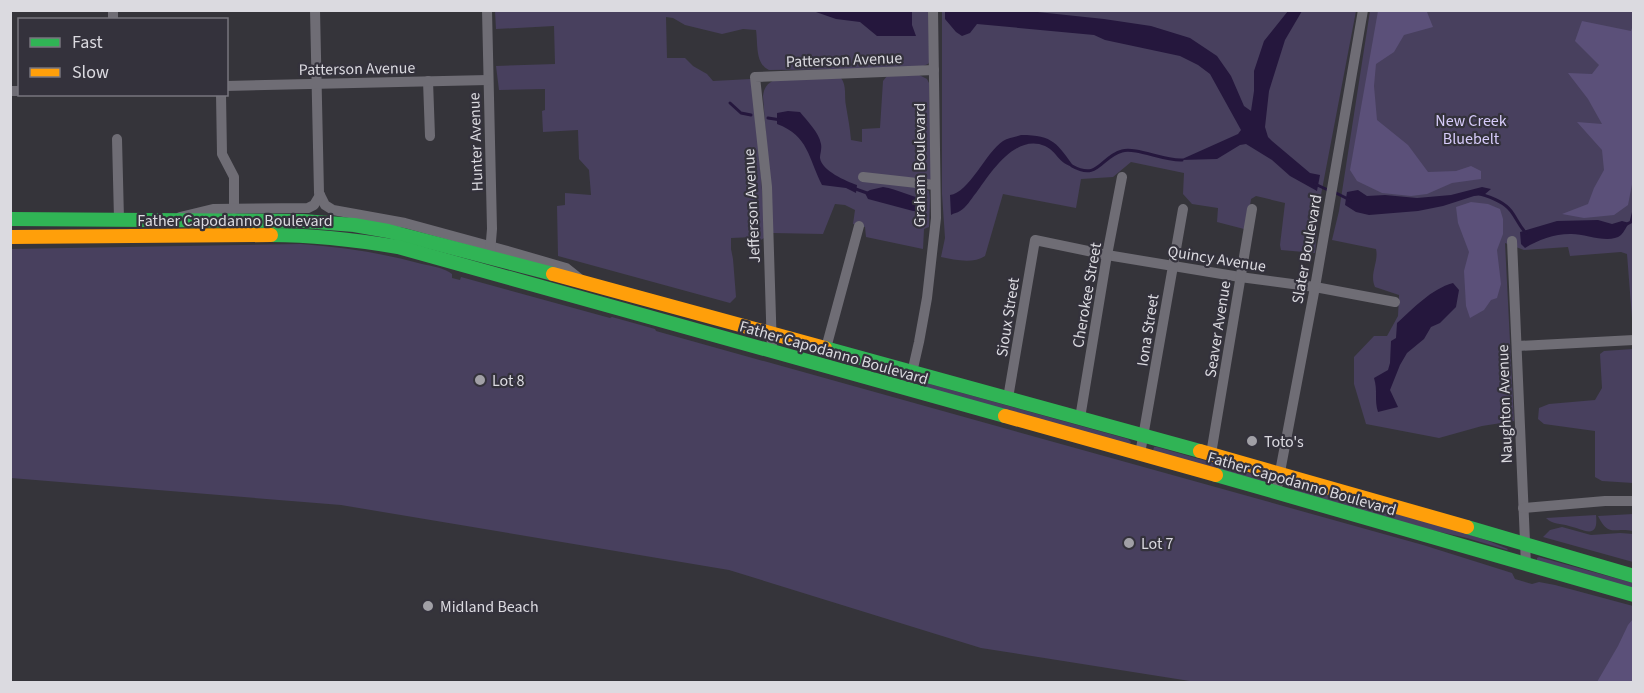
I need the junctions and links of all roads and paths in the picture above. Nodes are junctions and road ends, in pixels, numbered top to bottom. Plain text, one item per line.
1 (315, 10) edge
2 (487, 10) edge
3 (933, 10) edge
4 (1363, 10) edge
5 (934, 70) junction
6 (755, 77) joint
7 (488, 80) junction
8 (428, 81) junction
9 (316, 83) junction
10 (228, 86) edge
11 (221, 96) edge
12 (430, 136) dead end
13 (117, 139) dead end
14 (863, 177) dead end
15 (1122, 177) dead end
16 (936, 185) junction
17 (320, 195) junction
18 (234, 209) junction
19 (1183, 209) dead end
20 (1252, 209) dead end
21 (10, 219) edge
22 (119, 219) junction
23 (164, 220) junction
24 (859, 226) dead end
25 (10, 237) edge
26 (1035, 240) joint
27 (1512, 241) dead end
28 (490, 252) junction
29 (1107, 255) junction
30 (1173, 266) junction
31 (486, 272) junction
32 (1240, 277) junction
33 (1316, 287) junction
34 (1395, 302) dead end
35 (771, 333) junction
36 (1634, 339) edge
37 (756, 346) junction
38 (1517, 346) junction
39 (826, 348) junction
40 (772, 351) junction
41 (912, 371) junction
42 (908, 390) junction
43 (1008, 398) junction
44 (1080, 418) junction
45 (1144, 437) junction
46 (1140, 454) junction
47 (1211, 454) junction
48 (1281, 474) junction
49 (1276, 493) junction
50 (1634, 501) edge
51 (1523, 508) junction
52 (1526, 545) junction
53 (1526, 566) junction
54 (1634, 576) edge
55 (1634, 595) edge

1 - 9 street
2 - 7 street, Hunter Avenue
3 - 5 street, Graham Boulevard
4 - 33 street, Slater Boulevard
5 - 6 street, Patterson Avenue
5 - 16 street, Graham Boulevard
6 - 35 street, Jefferson Avenue
7 - 8 street, Patterson Avenue
7 - 28 street, Hunter Avenue
8 - 9 street, Patterson Avenue
8 - 12 street
9 - 10 street, Patterson Avenue
9 - 17 street
11 - 18 street
13 - 22 street
14 - 16 street
15 - 29 street, Cherokee Street
16 - 41 street, Graham Boulevard
17 - 18 street, Father Capodanno Boulevard
17 - 28 street, Father Capodanno Boulevard
18 - 23 street, Father Capodanno Boulevard
19 - 30 street, Iona Street
20 - 32 street, Seaver Avenue
21 - 22 main road, Father Capodanno Boulevard
22 - 23 main road, Father Capodanno Boulevard
23 - 28 main road, Father Capodanno Boulevard
24 - 39 street
25 - 31 main road, Father Capodanno Boulevard
26 - 29 street, Quincy Avenue
26 - 43 street, Sioux Street
27 - 38 street, Naughton Avenue
28 - 31 street, Hunter Avenue
28 - 35 main road, Father Capodanno Boulevard
29 - 30 street, Quincy Avenue
29 - 44 street, Cherokee Street
30 - 32 street, Quincy Avenue
30 - 45 street, Iona Street
31 - 37 main road, Father Capodanno Boulevard
32 - 33 street, Quincy Avenue
32 - 47 street, Seaver Avenue
33 - 34 street, Quincy Avenue
33 - 48 street, Slater Boulevard
35 - 37 street
35 - 39 main road, Father Capodanno Boulevard
35 - 40 street, Jefferson Avenue
36 - 38 street
37 - 40 main road, Father Capodanno Boulevard
38 - 51 street, Naughton Avenue
39 - 41 main road, Father Capodanno Boulevard
40 - 42 main road, Father Capodanno Boulevard
41 - 42 street, Graham Boulevard
41 - 43 main road, Father Capodanno Boulevard
42 - 46 main road, Father Capodanno Boulevard
43 - 44 main road, Father Capodanno Boulevard
44 - 45 main road, Father Capodanno Boulevard
45 - 46 street, Iona Street
45 - 47 main road, Father Capodanno Boulevard
46 - 49 main road, Father Capodanno Boulevard
47 - 48 main road, Father Capodanno Boulevard
48 - 49 street, Slater Boulevard
48 - 52 main road, Father Capodanno Boulevard
49 - 53 main road, Father Capodanno Boulevard
50 - 51 street
51 - 52 street, Naughton Avenue
52 - 53 street, Naughton Avenue
52 - 54 main road, Father Capodanno Boulevard
53 - 55 main road, Father Capodanno Boulevard

